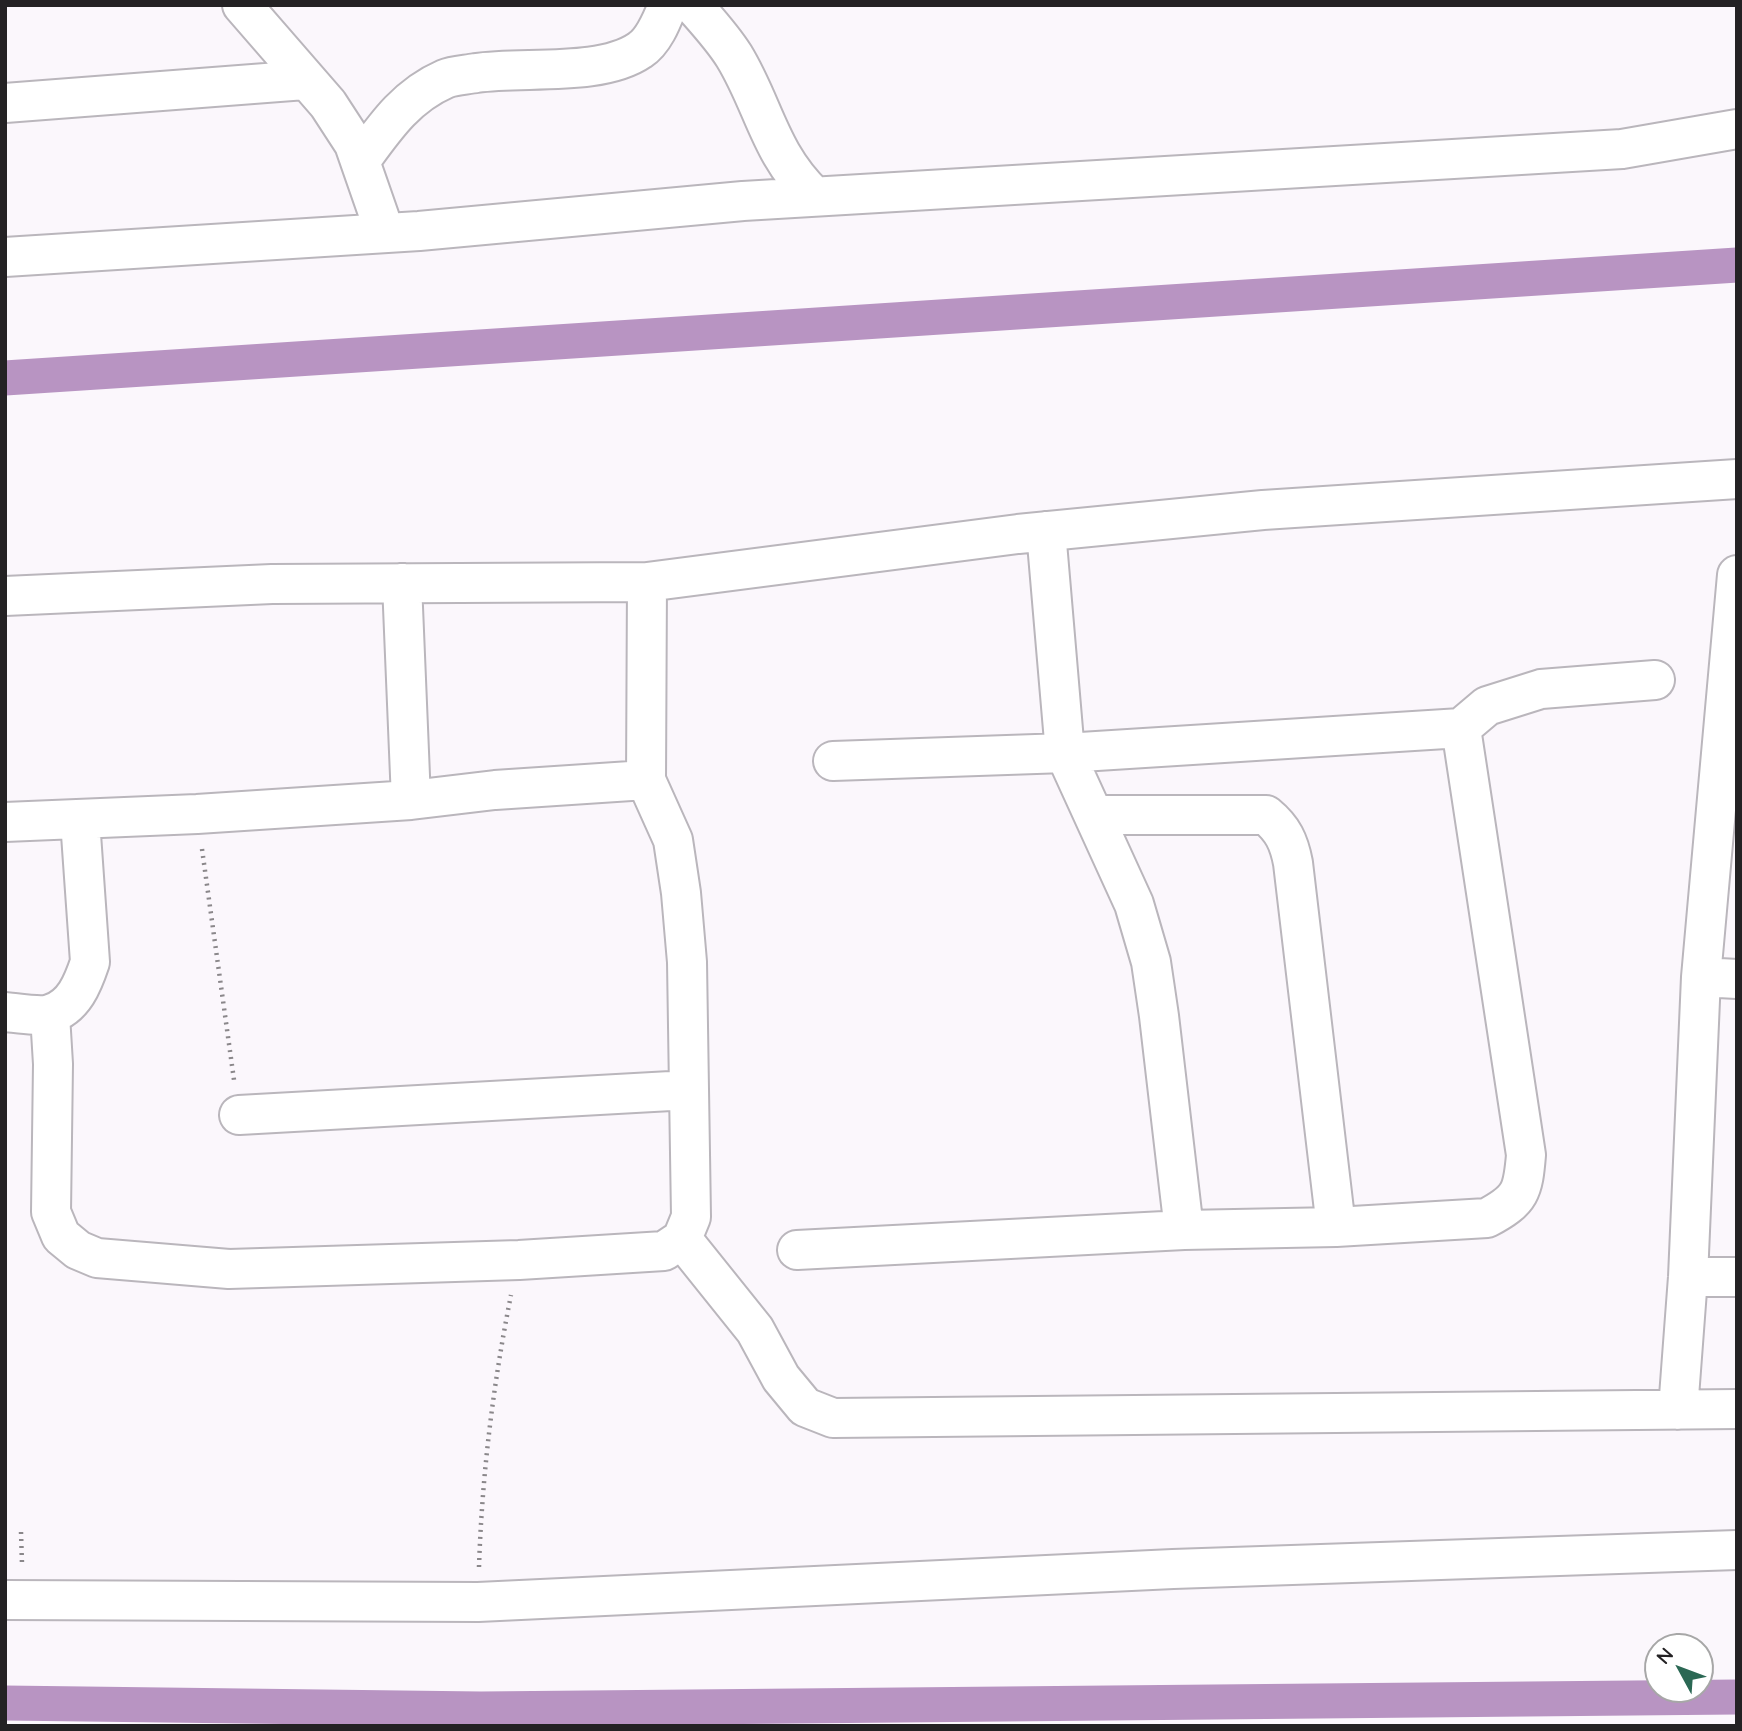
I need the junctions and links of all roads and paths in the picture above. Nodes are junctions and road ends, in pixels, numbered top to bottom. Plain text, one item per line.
1 (242, 5) edge
2 (667, 5) edge
3 (693, 5) edge
4 (305, 79) junction
5 (5, 103) edge
6 (1737, 129) edge
7 (361, 160) junction
8 (814, 196) junction
9 (385, 233) junction
10 (5, 257) edge
11 (1737, 479) edge
12 (1046, 531) junction
13 (1737, 575) edge
14 (647, 582) junction
15 (402, 583) junction
16 (5, 596) edge
17 (1733, 662) edge
18 (1655, 680) dead end
19 (1461, 728) junction
20 (1065, 754) junction
21 (833, 761) dead end
22 (646, 780) junction
23 (411, 800) junction
24 (197, 814) junction
25 (1094, 815) junction
26 (80, 820) junction
27 (5, 822) edge
28 (1719, 978) edge
29 (5, 1012) edge
30 (50, 1015) junction
31 (689, 1090) junction
32 (239, 1115) joint
33 (1336, 1227) junction
34 (1184, 1230) junction
35 (682, 1239) junction
36 (797, 1250) dead end
37 (519, 1260) junction
38 (1688, 1277) junction
39 (1737, 1277) edge
40 (1737, 1409) edge
41 (1678, 1410) junction
42 (1737, 1550) edge
43 (5, 1601) edge
44 (478, 1602) junction

1 - 4 street
2 - 7 street
3 - 8 street
4 - 5 street
4 - 7 street
6 - 8 street
7 - 9 street
8 - 9 street
9 - 10 street
11 - 12 street
12 - 14 street
12 - 20 street
13 - 17 street
14 - 15 street
14 - 22 street
15 - 16 street
15 - 23 street
17 - 28 street
18 - 19 street
19 - 20 street
19 - 33 street
20 - 21 street
20 - 25 street
22 - 23 street
22 - 31 street
23 - 24 street
24 - 26 street
24 - 32 path
25 - 33 street
25 - 34 street
26 - 27 street
26 - 30 street
28 - 38 street
29 - 30 street
30 - 37 street
31 - 32 street
31 - 35 street
33 - 34 street
34 - 36 street
35 - 37 street
35 - 41 street
37 - 44 path
38 - 39 street
38 - 41 street
40 - 41 street
42 - 44 street
43 - 44 street

